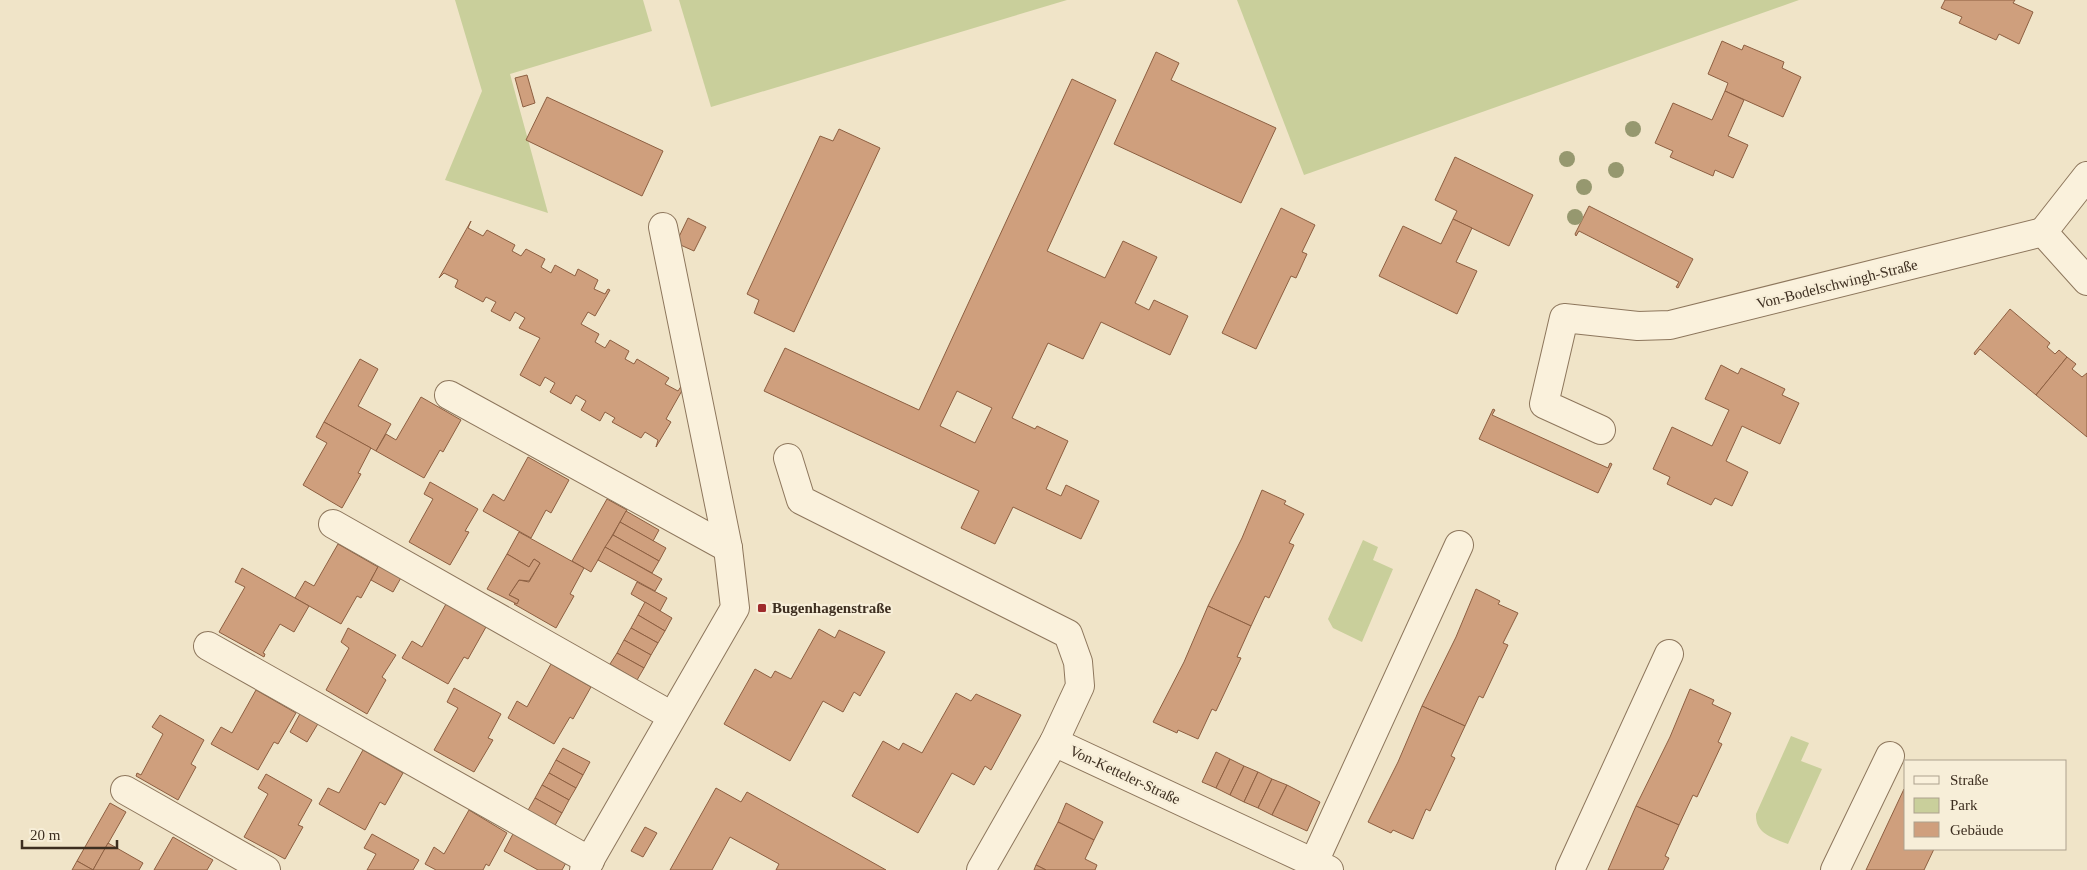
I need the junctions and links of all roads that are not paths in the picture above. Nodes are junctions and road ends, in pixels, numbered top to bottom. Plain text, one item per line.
1 (2087, 176) edge
2 (663, 227) dead end
3 (2043, 232) junction
4 (2087, 281) edge
5 (449, 395) dead end
6 (1601, 430) dead end
7 (788, 458) dead end
8 (333, 524) dead end
9 (1459, 545) dead end
10 (728, 548) junction
11 (208, 646) dead end
12 (1669, 654) dead end
13 (672, 716) junction
14 (1054, 742) junction
15 (1890, 756) dead end
16 (125, 790) dead end
17 (587, 865) edge
18 (1322, 866) edge
19 (266, 870) edge
20 (981, 870) edge
21 (1570, 870) edge
22 (1835, 870) edge

1 - 3 street
2 - 10 street
3 - 4 street
3 - 6 street, Von-Bodelschwingh-Straße
5 - 10 street
7 - 14 street
8 - 13 street
9 - 18 street
10 - 13 street
11 - 17 street
12 - 21 street
13 - 17 street
14 - 18 street, Von-Ketteler-Straße
14 - 20 street, Von-Ketteler-Straße
15 - 22 street
16 - 19 street

